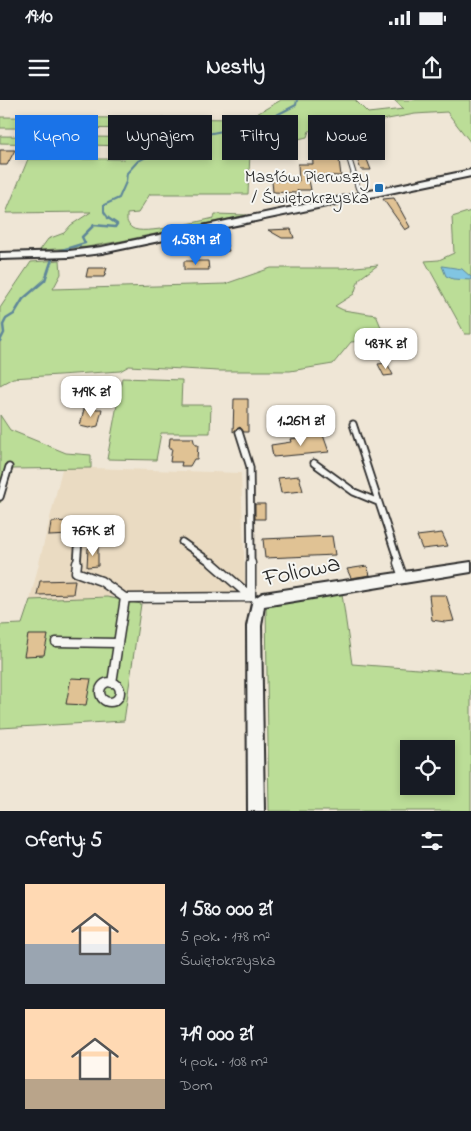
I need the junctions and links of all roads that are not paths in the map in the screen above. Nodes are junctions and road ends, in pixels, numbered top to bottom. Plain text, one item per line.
1 (350, 160) edge
2 (471, 173) edge
3 (366, 195) junction
4 (0, 256) edge
5 (352, 424) dead end
6 (239, 432) dead end
7 (314, 463) dead end
8 (9, 467) dead end
9 (0, 497) edge
10 (378, 502) junction
11 (79, 538) dead end
12 (182, 542) dead end
13 (471, 567) edge
14 (404, 578) junction
15 (126, 598) junction
16 (255, 600) junction
17 (56, 642) dead end
18 (117, 643) junction
19 (112, 683) dead end
20 (256, 811) edge

1 - 3 lane
2 - 3 street
3 - 4 street
5 - 10 lane
6 - 16 lane
7 - 10 lane
8 - 9 lane
10 - 14 lane
11 - 15 lane
12 - 16 lane
13 - 14 street, Foliowa
14 - 16 street, Foliowa
15 - 16 lane
15 - 18 lane
16 - 20 street, Foliowa
17 - 18 lane
18 - 19 lane

